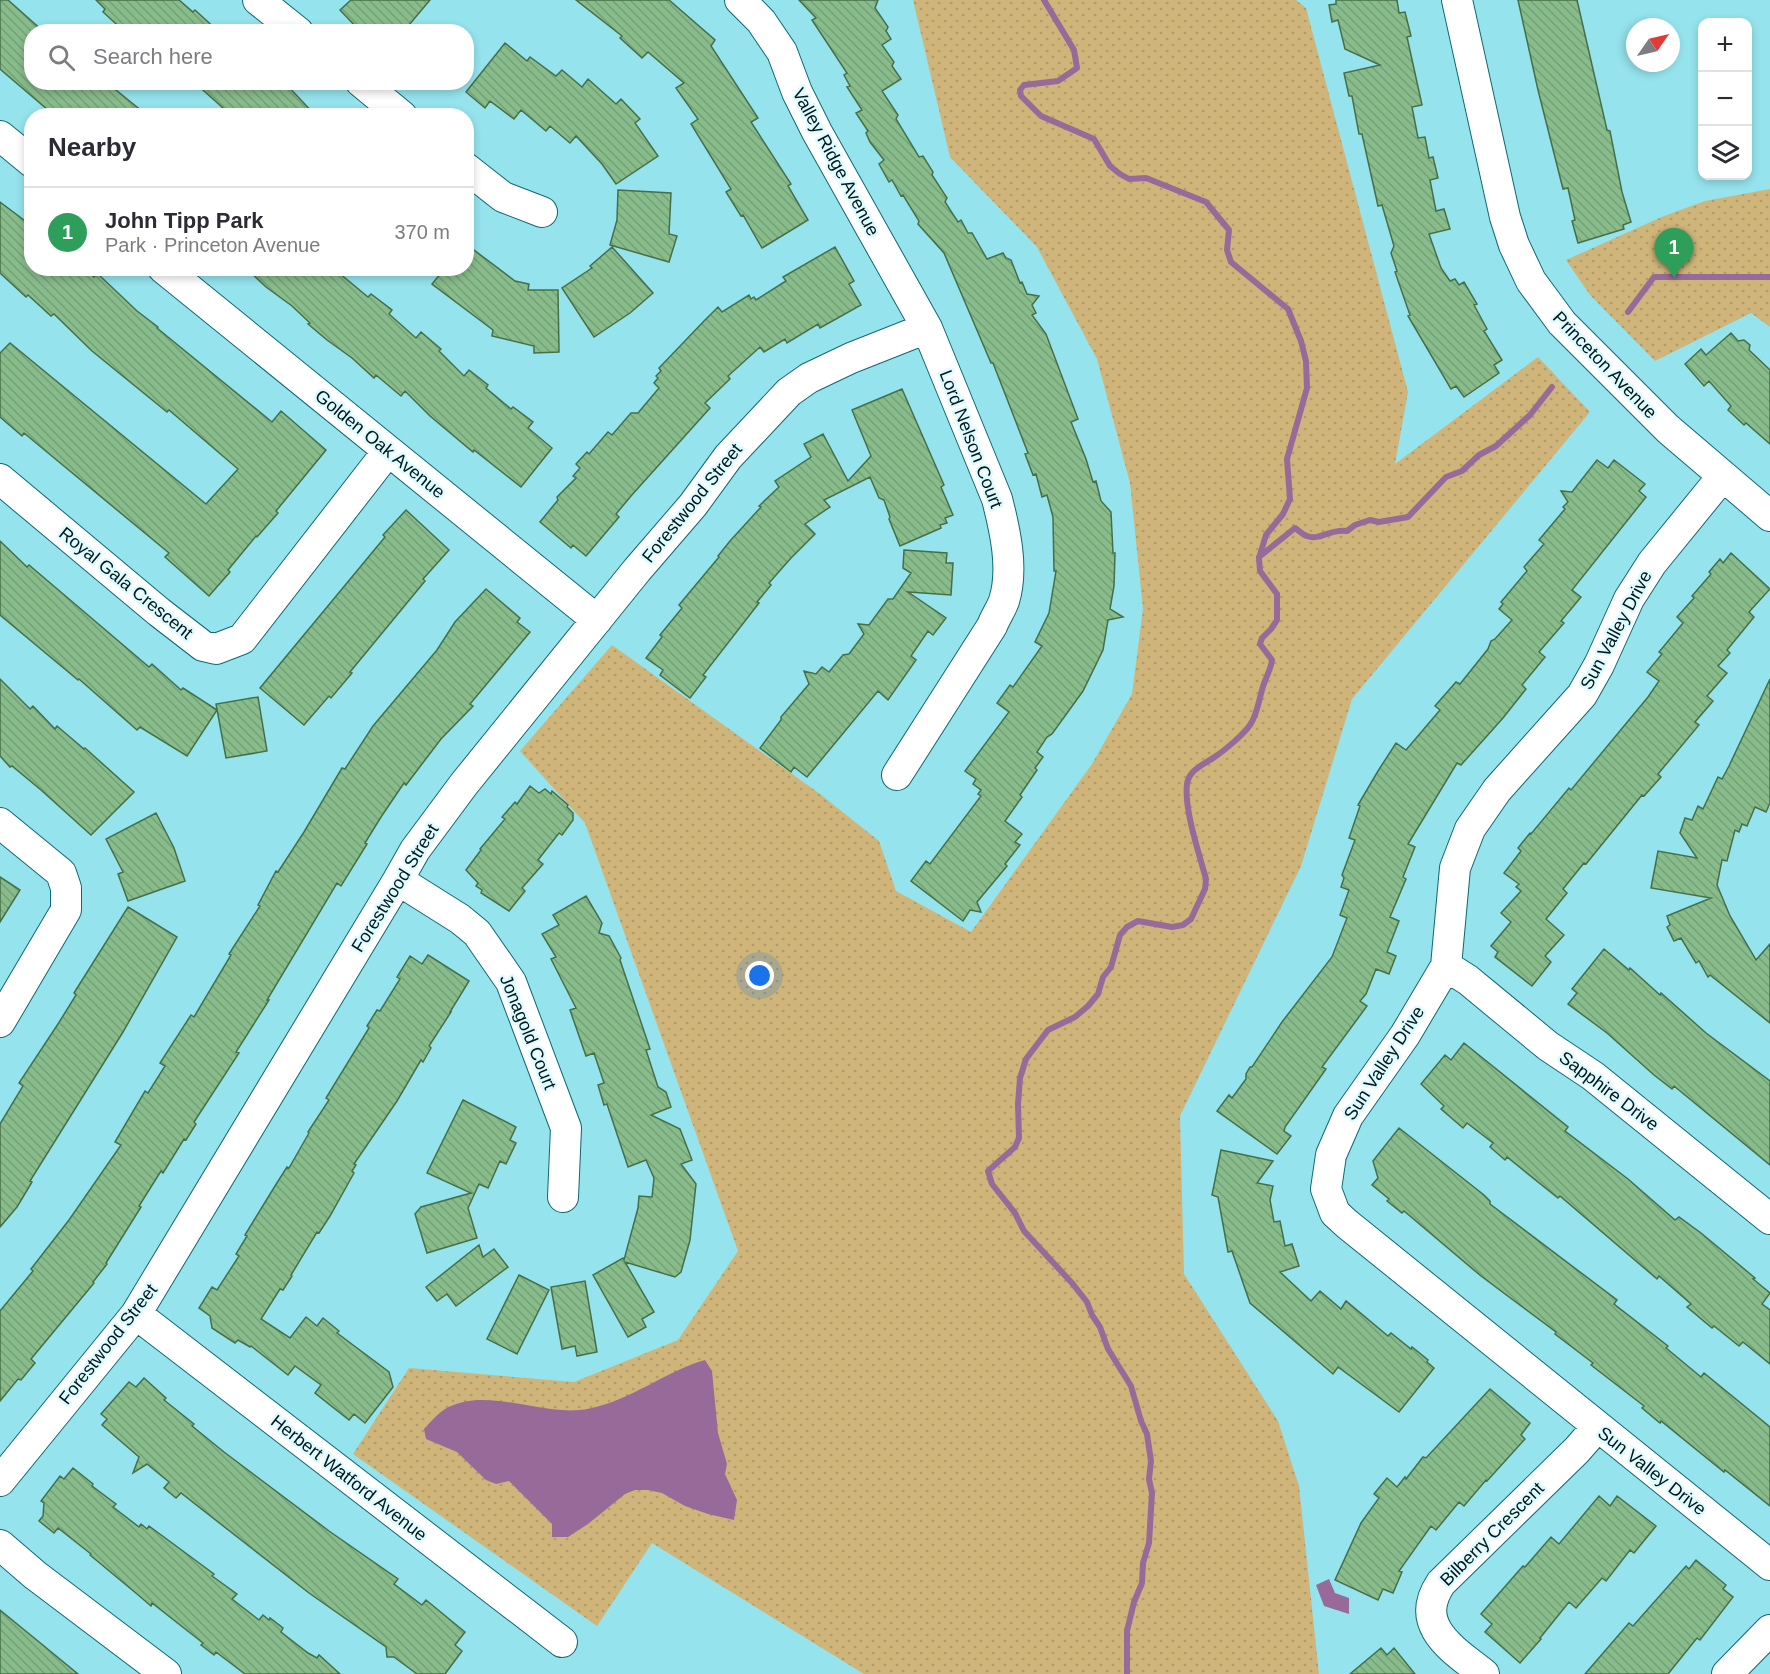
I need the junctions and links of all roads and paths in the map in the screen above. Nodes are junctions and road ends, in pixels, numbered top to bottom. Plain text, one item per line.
1 (740, 0) edge
2 (1457, 0) edge
3 (273, 4) edge
4 (291, 24) edge
5 (371, 90) edge
6 (392, 108) edge
7 (0, 136) edge
8 (24, 156) edge
9 (474, 174) edge
10 (542, 212) dead end
11 (173, 276) edge
12 (927, 328) junction
13 (388, 451) junction
14 (1722, 477) junction
15 (0, 479) edge
16 (1770, 516) edge
17 (597, 620) junction
18 (897, 775) dead end
19 (0, 823) edge
20 (398, 880) junction
21 (1446, 966) junction
22 (0, 1022) edge
23 (562, 1197) dead end
24 (1770, 1219) edge
25 (136, 1314) junction
26 (1597, 1427) junction
27 (0, 1481) edge
28 (0, 1545) edge
29 (1770, 1565) edge
30 (1770, 1630) edge
31 (562, 1642) dead end
32 (166, 1674) edge
33 (1484, 1674) edge
34 (1727, 1674) edge

1 - 12 street, Valley Ridge Avenue
2 - 14 street, Princeton Avenue
3 - 4 street
5 - 6 street
7 - 8 street
9 - 10 street
11 - 13 street, Golden Oak Avenue
12 - 17 street, Forestwood Street
12 - 18 street, Lord Nelson Court
13 - 15 street, Royal Gala Crescent
13 - 17 street, Golden Oak Avenue
14 - 16 street, Princeton Avenue
14 - 21 street, Sun Valley Drive
17 - 20 street, Forestwood Street
19 - 22 street
20 - 23 street, Jonagold Court
20 - 25 street, Forestwood Street
21 - 24 street, Sapphire Drive
21 - 26 street, Sun Valley Drive
25 - 27 street, Forestwood Street
25 - 31 street, Herbert Watford Avenue
26 - 29 street, Sun Valley Drive
26 - 33 street, Bilberry Crescent
28 - 32 street
30 - 34 street

